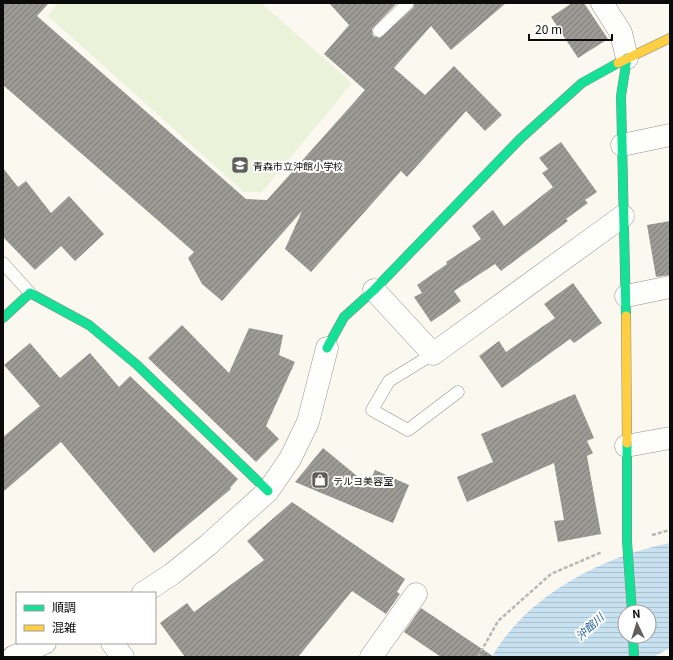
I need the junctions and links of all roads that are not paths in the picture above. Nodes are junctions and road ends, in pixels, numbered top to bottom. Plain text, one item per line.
1 (408, 3) edge
2 (602, 3) edge
3 (379, 31) dead end
4 (670, 38) edge
5 (627, 58) junction
6 (670, 135) edge
7 (622, 145) junction
8 (623, 216) junction
9 (3, 263) edge
10 (670, 287) edge
11 (374, 290) junction
12 (30, 293) junction
13 (626, 296) junction
14 (3, 318) edge
15 (327, 348) joint
16 (433, 354) junction
17 (458, 392) dead end
18 (670, 438) edge
19 (626, 446) junction
20 (268, 491) junction
21 (145, 592) edge
22 (416, 594) dead end
23 (631, 604) edge
24 (43, 644) edge
25 (113, 644) edge
26 (633, 644) edge
27 (13, 657) edge
28 (123, 657) edge
29 (371, 657) edge
30 (634, 657) edge

1 - 3 lane
2 - 5 street
4 - 5 street
5 - 7 street
5 - 11 street
6 - 7 street
7 - 8 street
8 - 13 street
8 - 16 street
9 - 12 lane
10 - 13 street
11 - 15 street
11 - 16 street
12 - 14 street
12 - 20 street
13 - 19 street
15 - 20 street
16 - 17 lane
18 - 19 street
19 - 23 street
20 - 21 street
22 - 29 street
24 - 27 street
25 - 28 street
26 - 30 street

